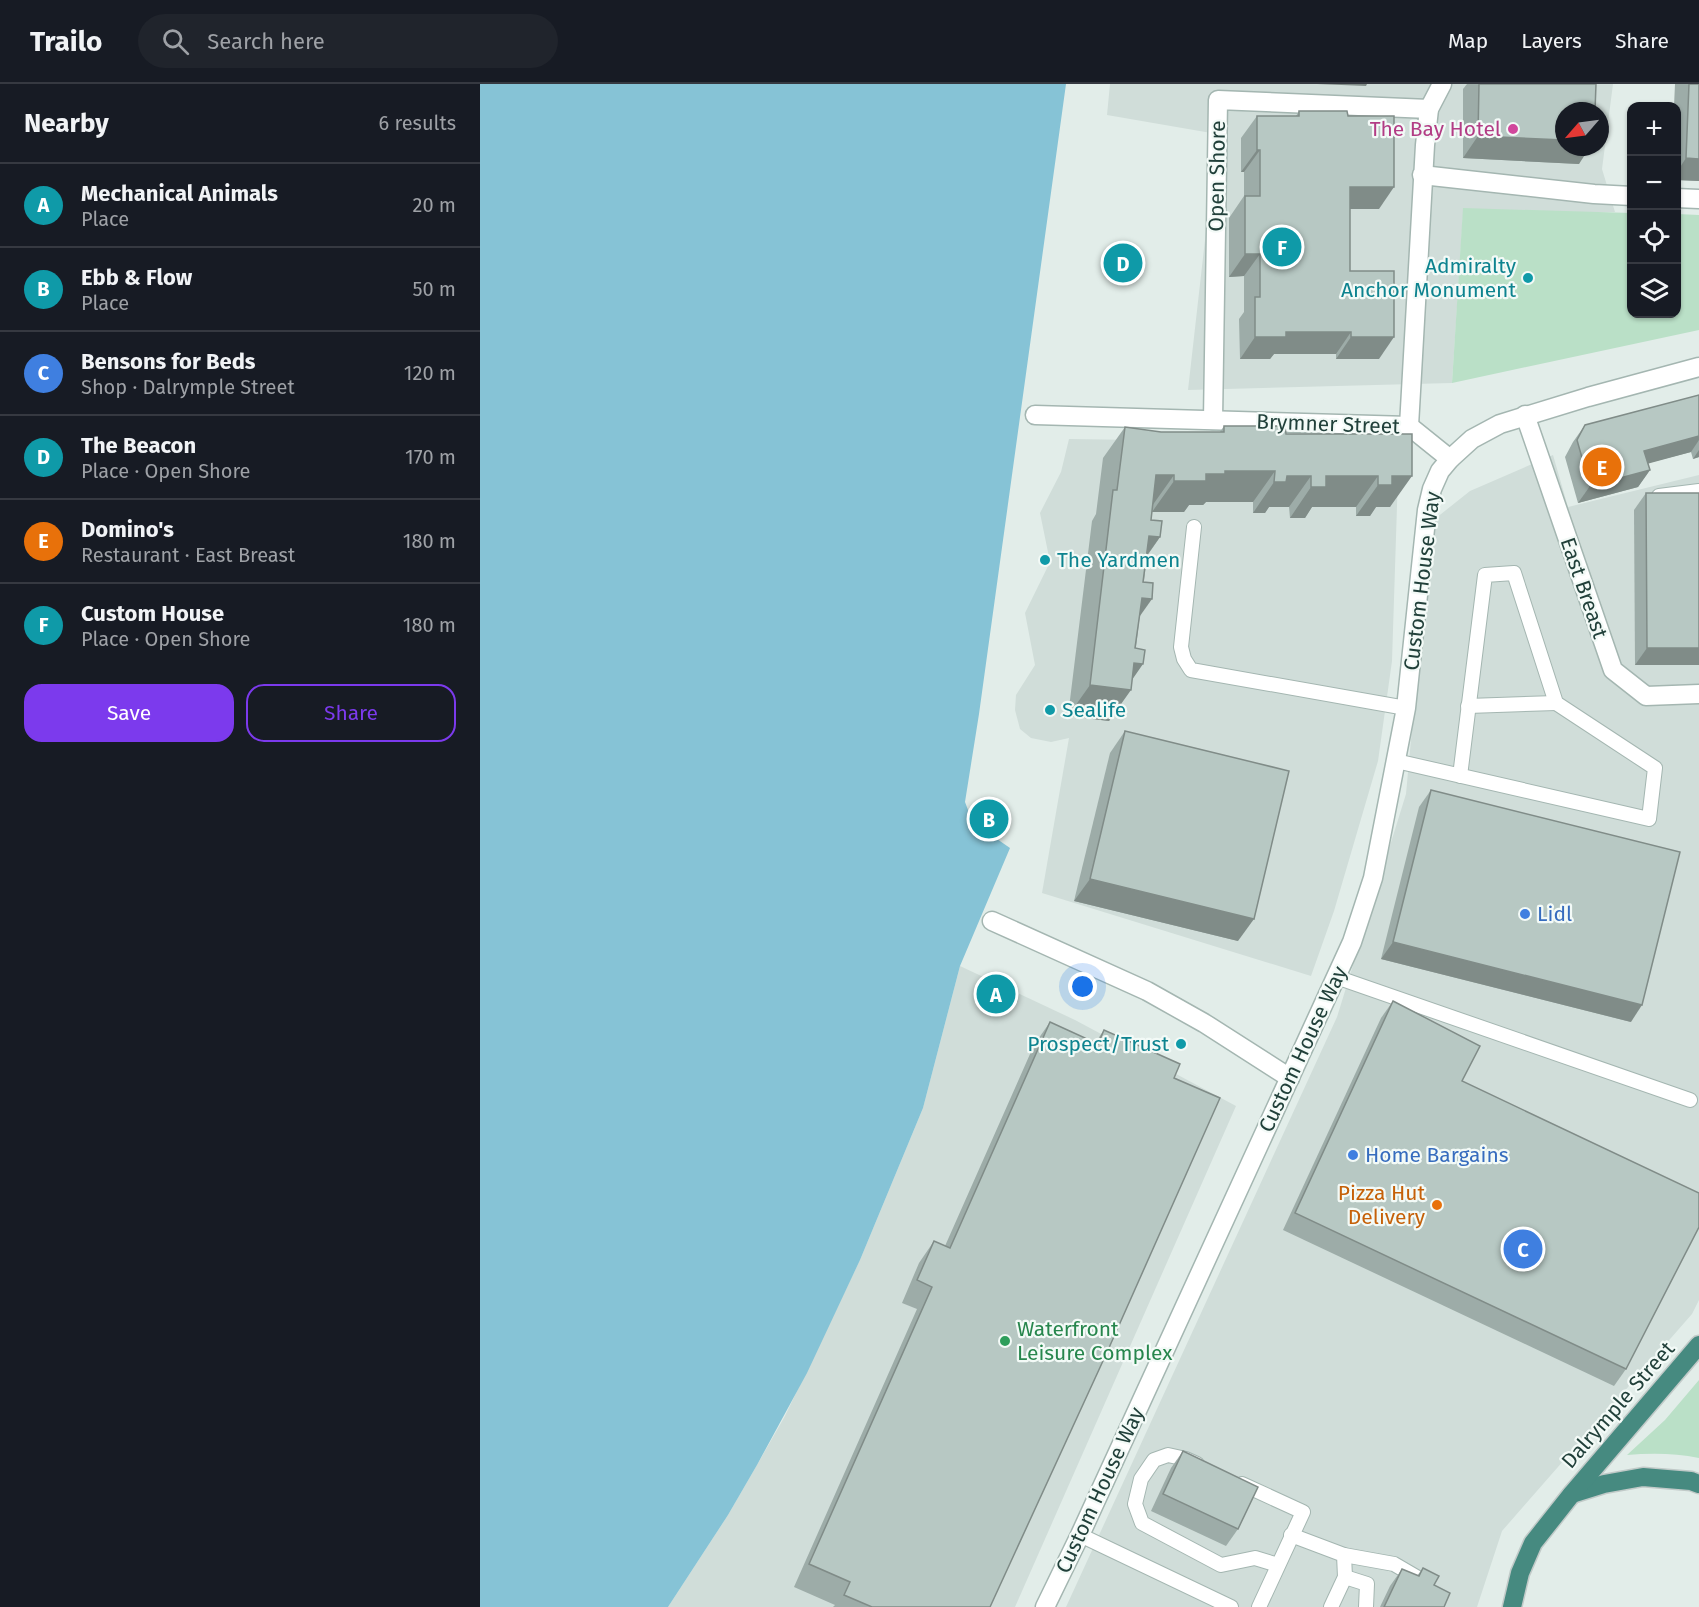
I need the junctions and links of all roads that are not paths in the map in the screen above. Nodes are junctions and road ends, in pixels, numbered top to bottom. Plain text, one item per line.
1 (1442, 84) edge
2 (1429, 109) junction
3 (1422, 175) junction
4 (1627, 196) edge
5 (1681, 198) edge
6 (1699, 199) edge
7 (1699, 367) edge
8 (1035, 415) dead end
9 (1525, 415) junction
10 (1213, 420) junction
11 (1409, 426) junction
12 (1450, 459) junction
13 (1699, 491) edge
14 (1654, 496) edge
15 (1194, 527) dead end
16 (1699, 694) edge
17 (1556, 703) junction
18 (1468, 706) junction
19 (1406, 708) junction
20 (1396, 761) junction
21 (1460, 776) junction
22 (992, 921) dead end
23 (1336, 977) junction
24 (1290, 1078) junction
25 (1690, 1100) dead end
26 (1699, 1346) edge
27 (1207, 1468) edge
28 (1228, 1478) edge
29 (1699, 1484) edge
30 (1570, 1495) junction
31 (1080, 1535) junction
32 (1291, 1535) junction
33 (1344, 1554) junction
34 (1278, 1565) junction
35 (1346, 1577) junction
36 (1433, 1587) edge
37 (1045, 1607) edge
38 (1231, 1607) edge
39 (1259, 1607) edge
40 (1331, 1607) edge
41 (1366, 1607) edge
42 (1512, 1607) edge

1 - 2 street
2 - 3 street
2 - 10 street, Open Shore
3 - 4 street
3 - 11 street
5 - 6 street
7 - 9 street
8 - 10 street, Brymner Street
9 - 12 street
9 - 16 street, East Breast
10 - 11 street, Brymner Street
11 - 12 street, Brymner Street
12 - 19 street, Custom House Way
13 - 14 lane
15 - 19 lane
17 - 18 lane
17 - 18 lane
17 - 21 lane
18 - 21 lane
19 - 20 street, Custom House Way
20 - 21 lane
20 - 23 street, Custom House Way
22 - 24 street
23 - 24 street, Custom House Way
23 - 25 lane
24 - 31 street, Custom House Way
26 - 30 highway, Dalrymple Street
27 - 34 lane
28 - 32 lane
29 - 30 highway
30 - 42 highway, Dalrymple Street
31 - 37 street, Custom House Way
31 - 38 lane
32 - 33 lane
32 - 34 lane
33 - 35 lane
33 - 36 lane
34 - 39 lane
35 - 40 lane
35 - 41 lane

